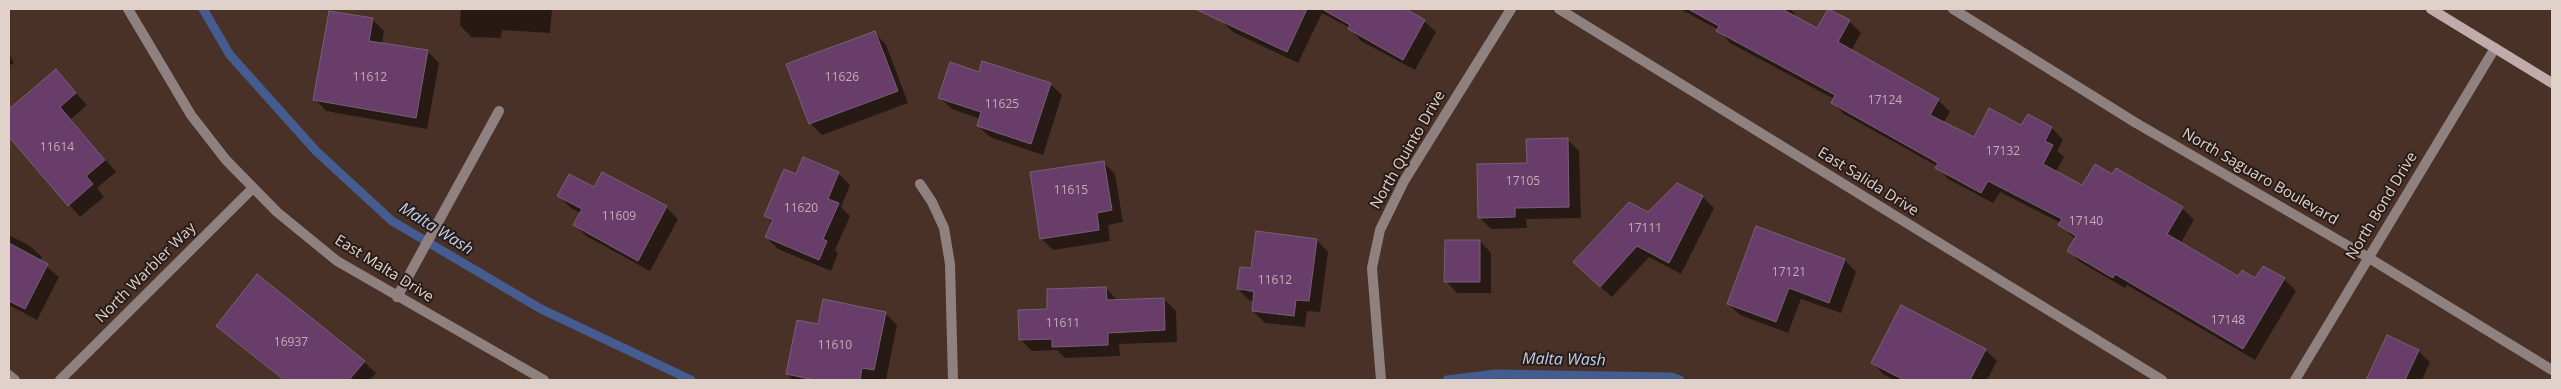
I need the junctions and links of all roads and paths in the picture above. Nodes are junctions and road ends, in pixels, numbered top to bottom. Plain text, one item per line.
1 (128, 9) edge
2 (1512, 9) edge
3 (1559, 9) edge
4 (1953, 9) edge
5 (2431, 9) edge
6 (2495, 48) junction
7 (2552, 83) edge
8 (499, 111) dead end
9 (920, 184) dead end
10 (253, 188) junction
11 (2369, 258) junction
12 (397, 297) junction
13 (2552, 370) edge
14 (9, 375) edge
15 (15, 380) edge
16 (60, 380) edge
17 (544, 380) edge
18 (954, 380) edge
19 (1381, 380) edge
20 (2162, 380) edge
21 (2295, 380) edge

1 - 10 street, East Malta Drive
2 - 19 street, North Quinto Drive
3 - 20 street, East Salida Drive
4 - 11 street, North Saguaro Boulevard
5 - 6 main road
6 - 7 main road
6 - 11 street, North Bond Drive
8 - 12 street
9 - 18 street
10 - 12 street, East Malta Drive
10 - 16 street, North Warbler Way
11 - 13 street, North Saguaro Boulevard
11 - 21 street, North Bond Drive
12 - 17 street, East Malta Drive
14 - 15 street

